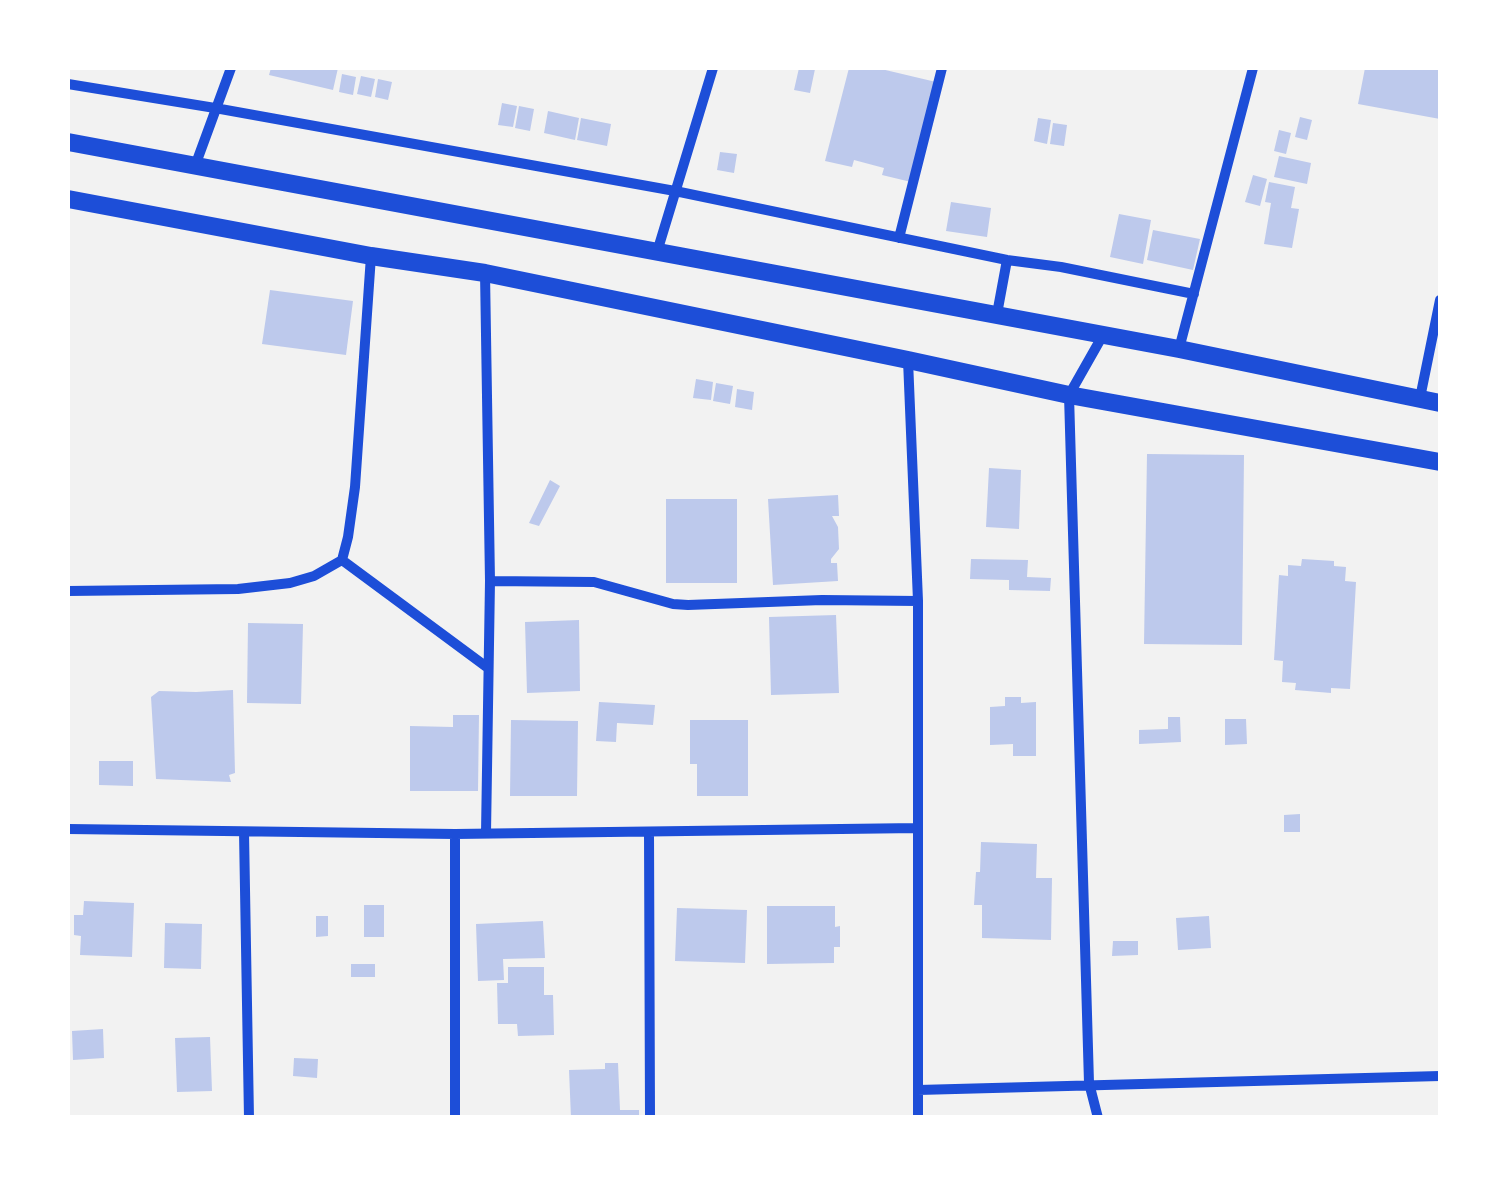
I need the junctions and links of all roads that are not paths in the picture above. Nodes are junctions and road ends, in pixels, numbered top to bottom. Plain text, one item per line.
1 (230, 68) edge
2 (713, 68) edge
3 (942, 68) edge
4 (1253, 68) edge
5 (68, 84) edge
6 (215, 108) junction
7 (68, 142) edge
8 (194, 166) junction
9 (676, 191) junction
10 (68, 200) edge
11 (900, 238) junction
12 (657, 252) junction
13 (371, 256) junction
14 (1008, 260) junction
15 (485, 273) junction
16 (1194, 294) junction
17 (1440, 300) edge
18 (996, 314) junction
19 (1102, 335) junction
20 (1179, 349) junction
21 (908, 360) junction
22 (1069, 395) junction
23 (1420, 398) junction
24 (1440, 402) edge
25 (1440, 462) edge
26 (342, 560) junction
27 (490, 581) junction
28 (68, 591) edge
29 (918, 602) junction
30 (488, 668) junction
31 (918, 828) junction
32 (68, 830) edge
33 (244, 832) junction
34 (649, 832) junction
35 (455, 834) junction
36 (486, 834) junction
37 (1440, 1076) edge
38 (1089, 1084) junction
39 (918, 1090) junction
40 (249, 1118) edge
41 (455, 1118) edge
42 (650, 1118) edge
43 (918, 1118) edge
44 (1098, 1118) edge

1 - 6 street
2 - 9 street
3 - 11 street
4 - 16 street
5 - 6 street
6 - 8 street
6 - 9 street
7 - 8 main road
8 - 12 main road
9 - 11 street
9 - 12 street
10 - 13 main road
11 - 14 street
12 - 18 main road
13 - 15 main road
13 - 26 street
14 - 16 street
14 - 18 street
15 - 21 main road
15 - 27 street
16 - 20 street
17 - 23 street
18 - 19 main road
19 - 20 main road
19 - 22 street
20 - 23 main road
21 - 22 main road
21 - 29 street
22 - 25 main road
22 - 38 street
23 - 24 main road
26 - 28 street
26 - 30 street
27 - 29 street
27 - 30 street
29 - 31 street
30 - 36 street
31 - 34 street
31 - 39 street
32 - 33 street
33 - 35 street
33 - 40 street
34 - 36 street
34 - 42 street
35 - 36 street
35 - 41 street
37 - 38 street
38 - 39 street
38 - 44 street
39 - 43 street

